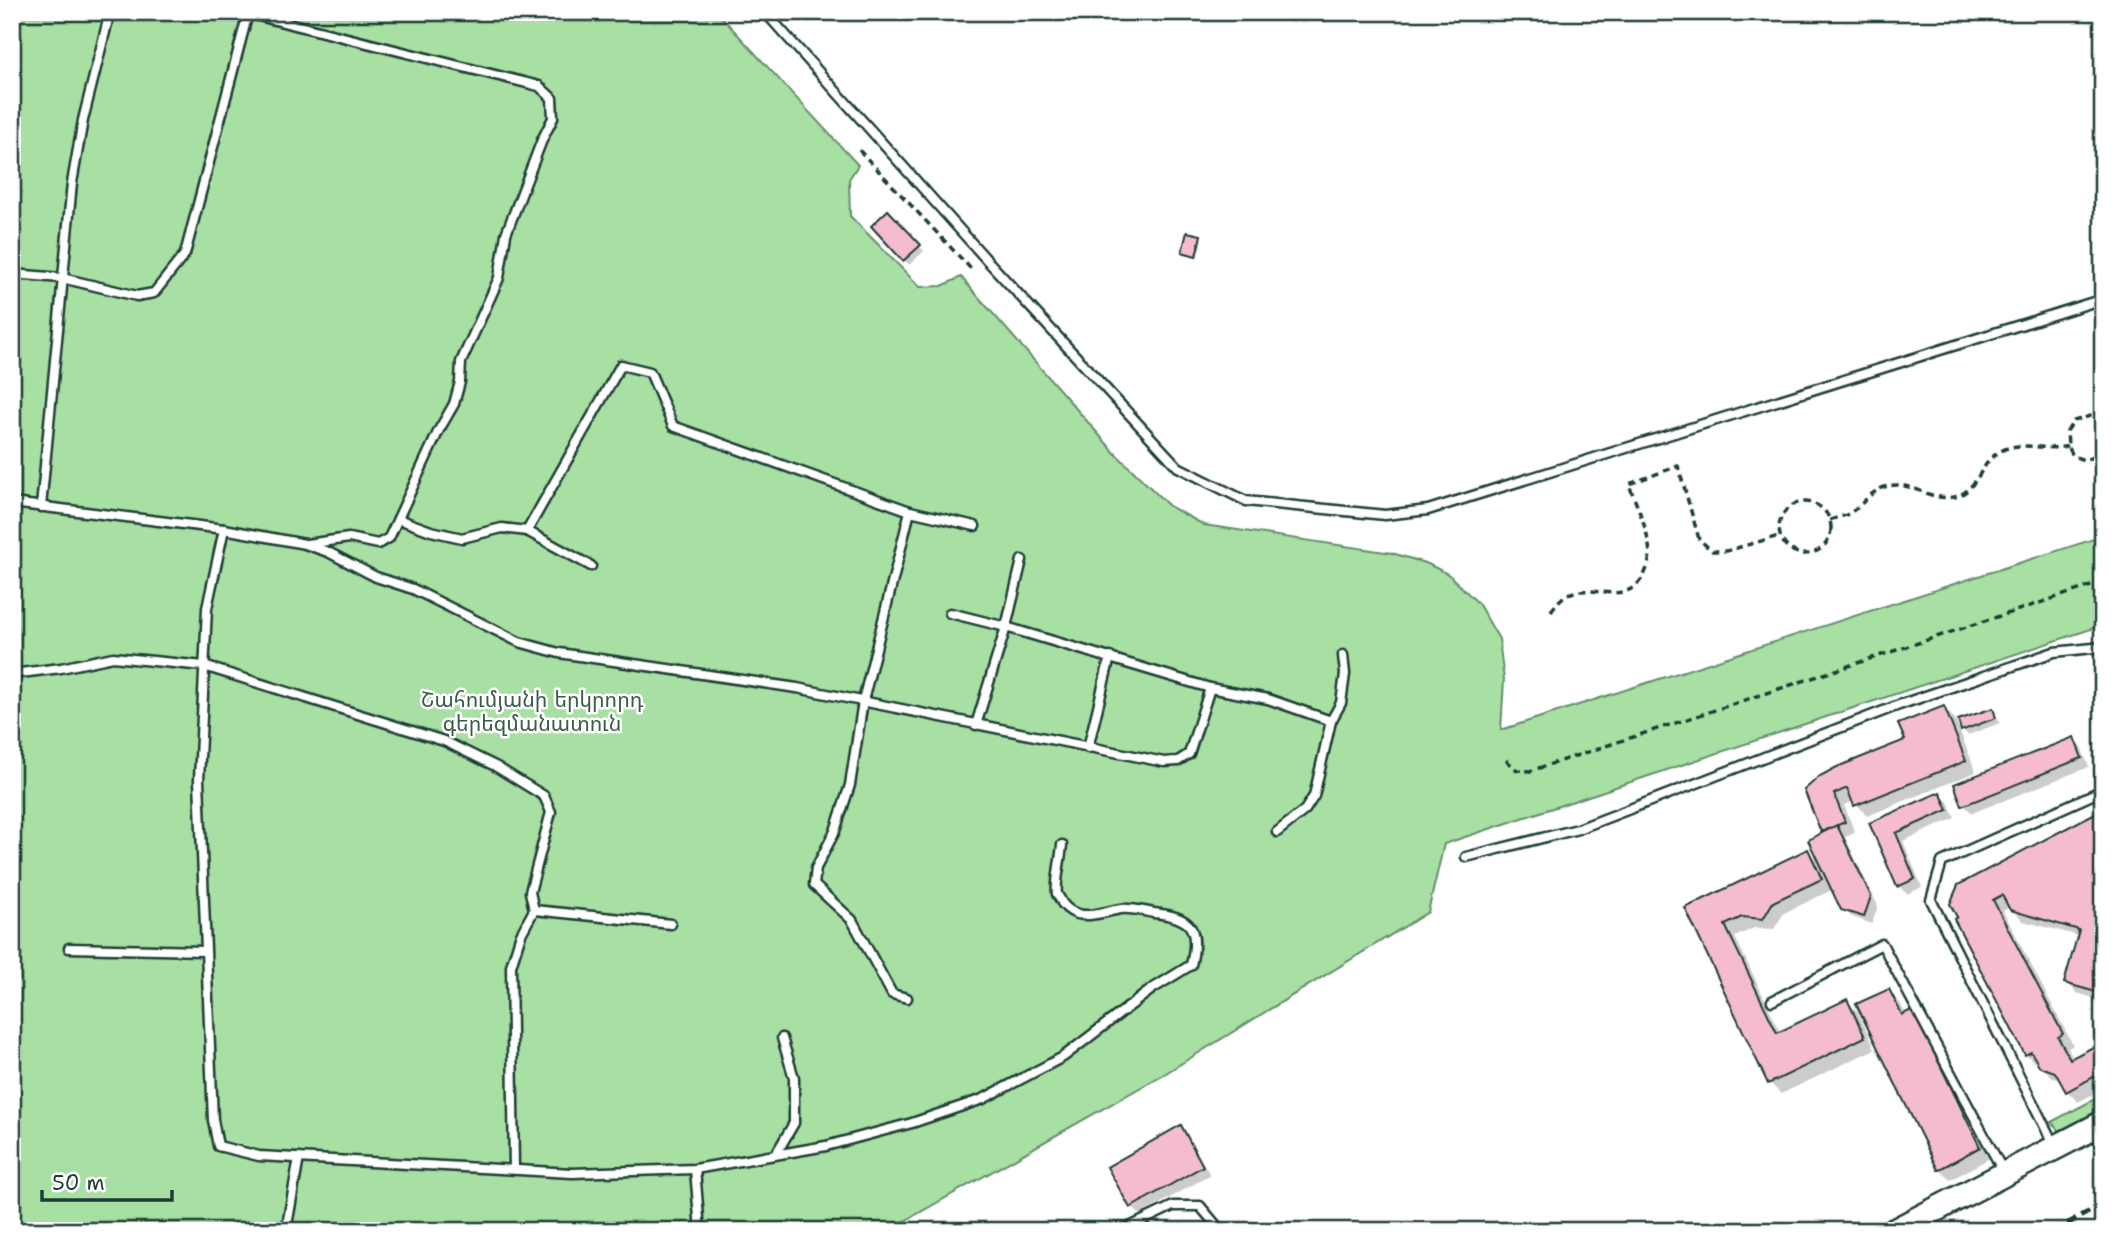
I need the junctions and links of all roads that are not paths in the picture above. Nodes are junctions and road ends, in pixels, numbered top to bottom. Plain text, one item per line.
1 (110, 12) edge
2 (765, 12) edge
3 (245, 13) edge
4 (12, 274) edge
5 (62, 278) junction
6 (2103, 299) edge
7 (12, 503) edge
8 (41, 507) junction
9 (910, 511) junction
10 (398, 519) junction
11 (975, 526) dead end
12 (224, 529) junction
13 (527, 531) junction
14 (305, 544) junction
15 (1023, 560) dead end
16 (591, 566) dead end
17 (950, 613) dead end
18 (1006, 627) junction
19 (2103, 647) edge
20 (1343, 655) dead end
21 (1110, 657) junction
22 (204, 666) junction
23 (12, 674) edge
24 (1210, 688) junction
25 (863, 701) junction
26 (1331, 721) junction
27 (976, 725) junction
28 (1088, 748) junction
29 (2103, 790) edge
30 (1277, 832) dead end
31 (1062, 845) dead end
32 (1466, 857) dead end
33 (534, 910) junction
34 (671, 924) dead end
35 (69, 948) dead end
36 (204, 951) junction
37 (907, 998) dead end
38 (1772, 1001) dead end
39 (782, 1038) dead end
40 (2103, 1123) edge
41 (2055, 1148) junction
42 (776, 1154) junction
43 (299, 1158) junction
44 (513, 1169) junction
45 (695, 1169) junction
46 (2004, 1174) junction
47 (286, 1231) edge
48 (700, 1231) edge
49 (1121, 1231) edge
50 (1221, 1231) edge
51 (1894, 1231) edge

1 - 5 lane
2 - 6 lane
3 - 5 lane
3 - 10 lane
4 - 5 lane
5 - 8 lane
7 - 8 lane
8 - 12 lane
9 - 11 lane
9 - 13 lane
9 - 25 lane
10 - 13 lane
10 - 14 lane
12 - 14 lane
12 - 22 lane
13 - 16 lane
14 - 25 lane
15 - 18 lane
17 - 18 lane
18 - 21 lane
18 - 27 lane
19 - 32 lane
20 - 26 lane
21 - 24 lane
21 - 28 lane
22 - 23 lane
22 - 33 lane
22 - 36 lane
24 - 26 lane
24 - 28 lane
25 - 27 lane
25 - 37 lane
26 - 30 lane
27 - 28 lane
29 - 41 lane
31 - 42 lane
33 - 34 lane
33 - 44 lane
35 - 36 lane
36 - 43 lane
38 - 46 lane
39 - 42 lane
40 - 41 street
41 - 46 street
42 - 45 lane
43 - 44 lane
43 - 47 lane
44 - 45 lane
45 - 48 lane
46 - 51 street
49 - 50 lane

